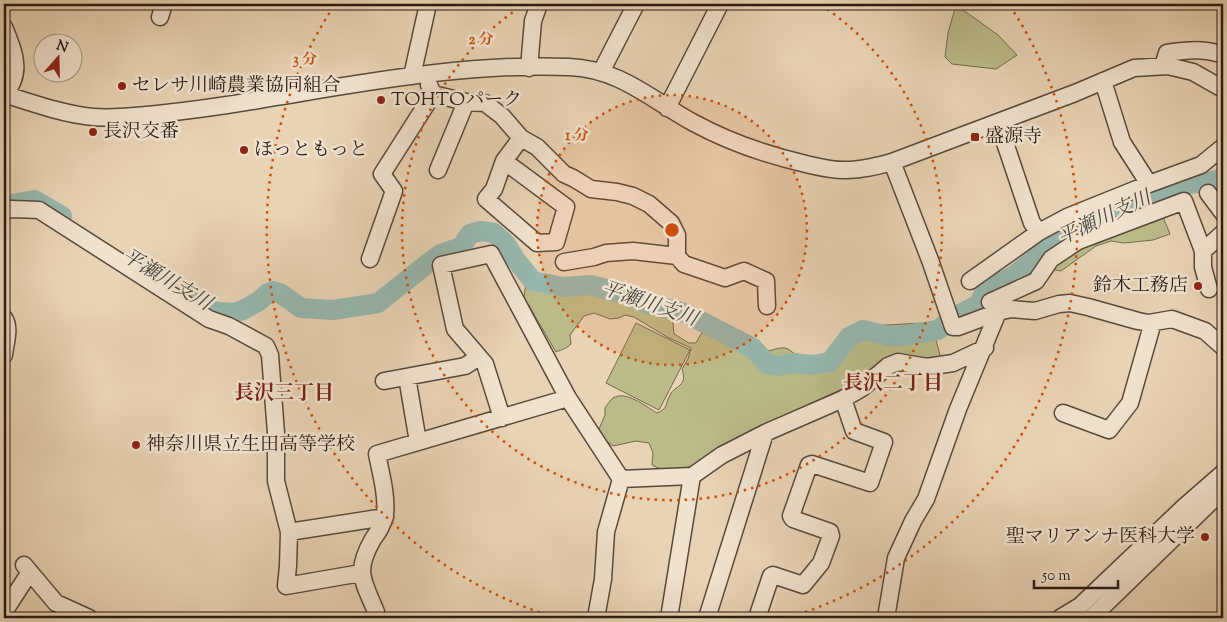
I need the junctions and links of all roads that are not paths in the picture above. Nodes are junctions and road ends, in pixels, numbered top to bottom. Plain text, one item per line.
1 (428, 4) edge
2 (539, 4) edge
3 (636, 4) edge
4 (720, 4) edge
5 (4, 27) edge
6 (1223, 55) edge
7 (1162, 66) junction
8 (529, 68) junction
9 (601, 72) junction
10 (418, 75) junction
11 (1103, 81) junction
12 (1223, 89) edge
13 (433, 94) junction
14 (4, 95) edge
15 (466, 102) junction
16 (667, 108) junction
17 (998, 122) junction
18 (521, 138) junction
19 (1223, 146) edge
20 (504, 161) junction
21 (892, 162) junction
22 (438, 170) dead end
23 (1149, 184) junction
24 (1208, 193) dead end
25 (4, 210) edge
26 (1223, 213) edge
27 (1039, 232) junction
28 (1223, 233) edge
29 (1203, 251) junction
30 (677, 256) junction
31 (370, 259) dead end
32 (564, 262) dead end
33 (970, 281) dead end
34 (1209, 289) dead end
35 (766, 306) dead end
36 (994, 307) junction
37 (4, 318) edge
38 (1149, 323) junction
39 (1223, 347) edge
40 (985, 348) junction
41 (4, 355) edge
42 (479, 357) junction
43 (407, 377) junction
44 (384, 381) dead end
45 (568, 398) junction
46 (843, 399) junction
47 (1062, 413) dead end
48 (502, 418) junction
49 (765, 433) junction
50 (418, 442) junction
51 (1223, 473) edge
52 (692, 476) junction
53 (621, 479) junction
54 (1223, 490) edge
55 (384, 517) junction
56 (289, 532) junction
57 (361, 574) junction
58 (4, 612) edge
59 (64, 614) edge
60 (89, 618) edge
61 (377, 618) edge
62 (596, 618) edge
63 (669, 618) edge
64 (707, 618) edge
65 (757, 618) edge
66 (886, 618) edge
67 (1060, 618) edge
68 (1091, 618) edge

1 - 10 street
2 - 8 street
3 - 9 street
4 - 16 street
5 - 14 street
6 - 7 street
7 - 11 street
7 - 12 street
8 - 9 street
8 - 10 street
9 - 16 street
10 - 13 street
10 - 14 street
11 - 17 street
11 - 23 street
13 - 15 street
13 - 31 street
15 - 18 street
15 - 22 street
16 - 21 street
17 - 21 street
17 - 27 street
18 - 20 street
18 - 30 street
19 - 23 street
20 - 20 street
21 - 36 street
23 - 27 street
24 - 26 street
25 - 56 street
27 - 33 street
28 - 29 street
29 - 34 street
29 - 36 street
30 - 32 street
30 - 35 street
36 - 38 street
36 - 40 street
37 - 41 street
38 - 39 street
38 - 47 street
40 - 46 street
40 - 66 street
42 - 43 street
42 - 45 street
42 - 48 street
43 - 44 street
43 - 50 street
45 - 48 street
45 - 53 street
46 - 49 street
46 - 65 street
48 - 50 street
49 - 52 street
49 - 64 street
50 - 55 street
51 - 67 street
52 - 53 street
52 - 63 street
53 - 62 street
54 - 68 street
55 - 56 street
55 - 57 street
56 - 57 street
57 - 61 street
58 - 59 street
59 - 60 street

